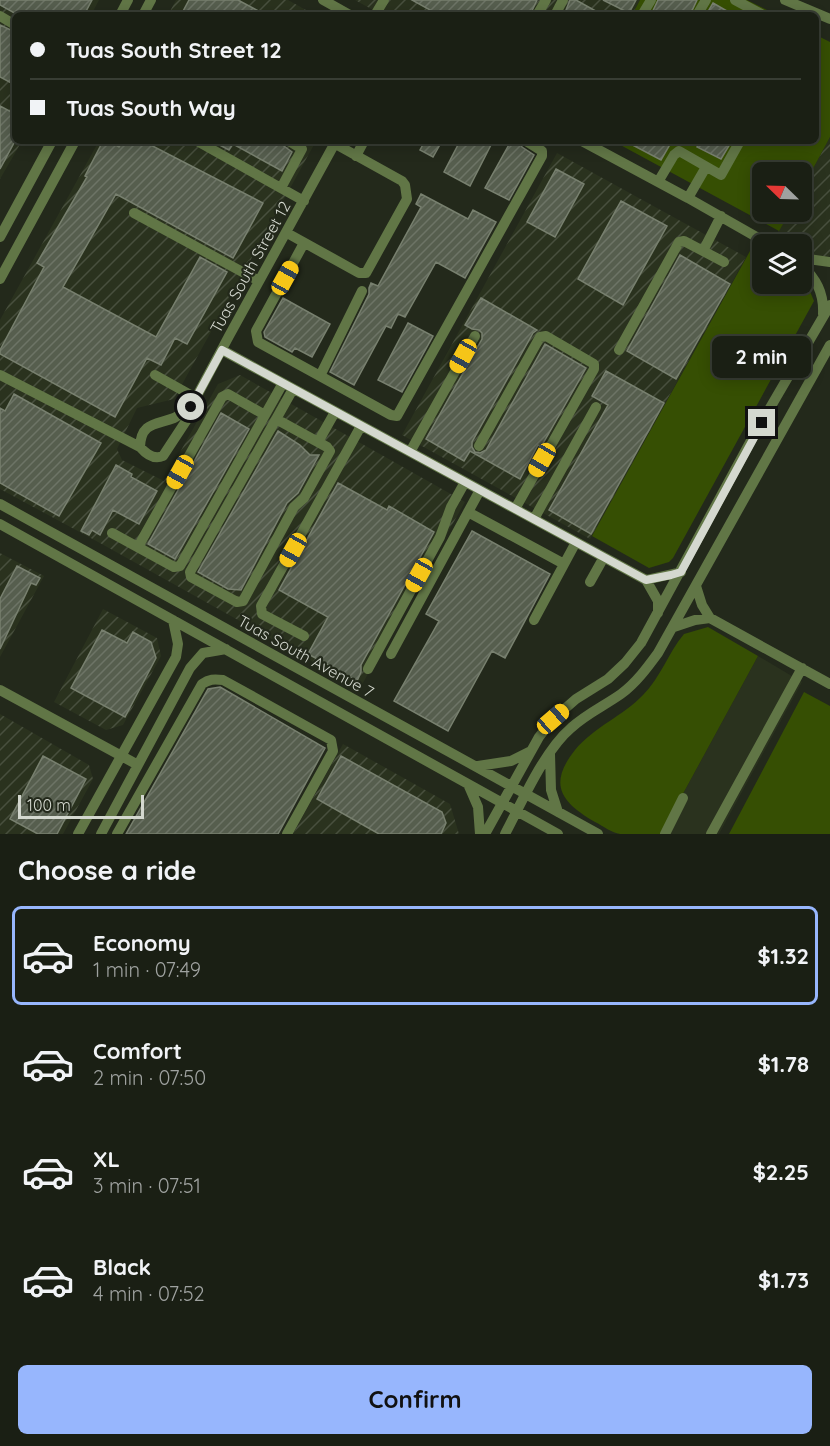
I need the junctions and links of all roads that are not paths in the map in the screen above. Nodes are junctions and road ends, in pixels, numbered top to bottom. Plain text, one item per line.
1 (324, 0) edge
2 (735, 0) edge
3 (785, 0) edge
4 (345, 12) edge
5 (757, 12) edge
6 (813, 12) edge
7 (50, 144) edge
8 (73, 144) edge
9 (201, 144) edge
10 (294, 144) edge
11 (332, 144) edge
12 (336, 144) edge
13 (362, 144) edge
14 (531, 144) edge
15 (590, 144) edge
16 (738, 144) edge
17 (356, 156) junction
18 (706, 166) junction
19 (658, 182) junction
20 (281, 188) junction
21 (688, 198) junction
22 (304, 201) junction
23 (134, 213) dead end
24 (721, 216) junction
25 (287, 233) junction
26 (752, 234) edge
27 (0, 237) edge
28 (304, 243) junction
29 (703, 251) junction
30 (812, 260) edge
31 (724, 262) dead end
32 (830, 262) edge
33 (812, 275) edge
34 (0, 279) edge
35 (260, 281) junction
36 (362, 291) dead end
37 (830, 305) edge
38 (823, 317) junction
39 (475, 336) dead end
40 (830, 345) edge
41 (222, 350) junction
42 (619, 350) dead end
43 (0, 375) edge
44 (155, 375) dead end
45 (320, 376) junction
46 (288, 386) junction
47 (194, 402) junction
48 (596, 407) dead end
49 (335, 412) junction
50 (265, 415) junction
51 (276, 419) junction
52 (361, 426) junction
53 (318, 442) junction
54 (171, 444) junction
55 (479, 446) dead end
56 (140, 447) junction
57 (410, 452) junction
58 (190, 454) junction
59 (465, 482) junction
60 (480, 490) junction
61 (0, 504) edge
62 (515, 509) junction
63 (468, 512) junction
64 (534, 519) junction
65 (0, 524) edge
66 (0, 529) edge
67 (112, 533) dead end
68 (16, 534) junction
69 (576, 542) junction
70 (138, 547) junction
71 (604, 557) junction
72 (564, 564) junction
73 (681, 572) junction
74 (646, 580) junction
75 (590, 582) dead end
76 (696, 586) junction
77 (658, 613) junction
78 (710, 618) junction
79 (173, 620) junction
80 (534, 620) dead end
81 (674, 627) junction
82 (304, 636) dead end
83 (226, 649) junction
84 (391, 654) dead end
85 (802, 668) junction
86 (368, 669) dead end
87 (830, 684) edge
88 (0, 690) edge
89 (533, 749) junction
90 (550, 753) junction
91 (120, 756) junction
92 (138, 765) junction
93 (478, 766) junction
94 (468, 784) junction
95 (512, 786) junction
96 (527, 794) junction
97 (683, 798) dead end
98 (501, 802) junction
99 (517, 811) junction
100 (558, 812) junction
101 (78, 834) edge
102 (101, 834) edge
103 (117, 834) edge
104 (287, 834) edge
105 (480, 834) edge
106 (485, 834) edge
107 (505, 834) edge
108 (558, 834) edge
109 (598, 834) edge
110 (665, 834) edge
111 (711, 834) edge

1 - 4 street
2 - 5 street
3 - 6 street
7 - 27 street
8 - 34 street
9 - 20 street
10 - 20 street
11 - 22 street, Tuas South Street 12
12 - 17 street
13 - 17 street
14 - 45 street
15 - 19 street
16 - 18 street
17 - 28 street
18 - 19 street
18 - 21 street
19 - 21 street
20 - 22 street
21 - 24 street
22 - 25 street, Tuas South Street 12
23 - 35 street
24 - 26 street
24 - 29 street
25 - 28 street
25 - 35 street, Tuas South Street 12
28 - 45 street
29 - 31 street
29 - 42 street
30 - 32 street
33 - 38 street
35 - 41 street, Tuas South Street 12
36 - 45 street
37 - 38 street
38 - 73 street
39 - 57 street
40 - 76 street
41 - 46 street
41 - 47 street, Tuas South Street 12
43 - 56 street
44 - 47 street
46 - 49 street
46 - 50 street
46 - 51 street
47 - 54 street, Tuas South Street 12
47 - 56 street
48 - 64 street
49 - 52 street
49 - 53 street
50 - 58 street
50 - 70 street
51 - 53 street
51 - 53 street
52 - 57 street
52 - 82 street
54 - 56 street
54 - 58 street
55 - 62 street
57 - 59 street
58 - 70 street
59 - 60 street
59 - 86 street
60 - 62 street
60 - 63 street
61 - 93 street, Tuas South Avenue 7
62 - 64 street
63 - 72 street
63 - 84 street
64 - 69 street
65 - 68 street, Tuas South Avenue 7
66 - 68 street
67 - 70 street
68 - 79 street, Tuas South Avenue 7
69 - 71 street
69 - 72 street
71 - 74 street
71 - 75 street
72 - 80 street
73 - 74 street
73 - 77 street
74 - 77 street
76 - 78 street
76 - 81 street
77 - 89 street
78 - 81 street
78 - 85 street
79 - 83 street, Tuas South Avenue 7
79 - 91 street
81 - 90 street
83 - 92 street
83 - 94 street, Tuas South Avenue 7
85 - 87 street
85 - 111 street
88 - 91 street
89 - 93 street
89 - 95 street
90 - 96 street
90 - 100 street
91 - 92 street
91 - 101 street
92 - 102 street
93 - 95 street, Tuas South Avenue 7
94 - 98 street, Tuas South Avenue 7
94 - 105 street
95 - 96 street, Tuas South Avenue 7
95 - 98 street
96 - 99 street
96 - 100 street, Tuas South Avenue 7
97 - 110 street
98 - 99 street, Tuas South Avenue 7
98 - 106 street
99 - 107 street
99 - 108 street, Tuas South Avenue 7
100 - 109 street, Tuas South Avenue 7
103 - 104 street

